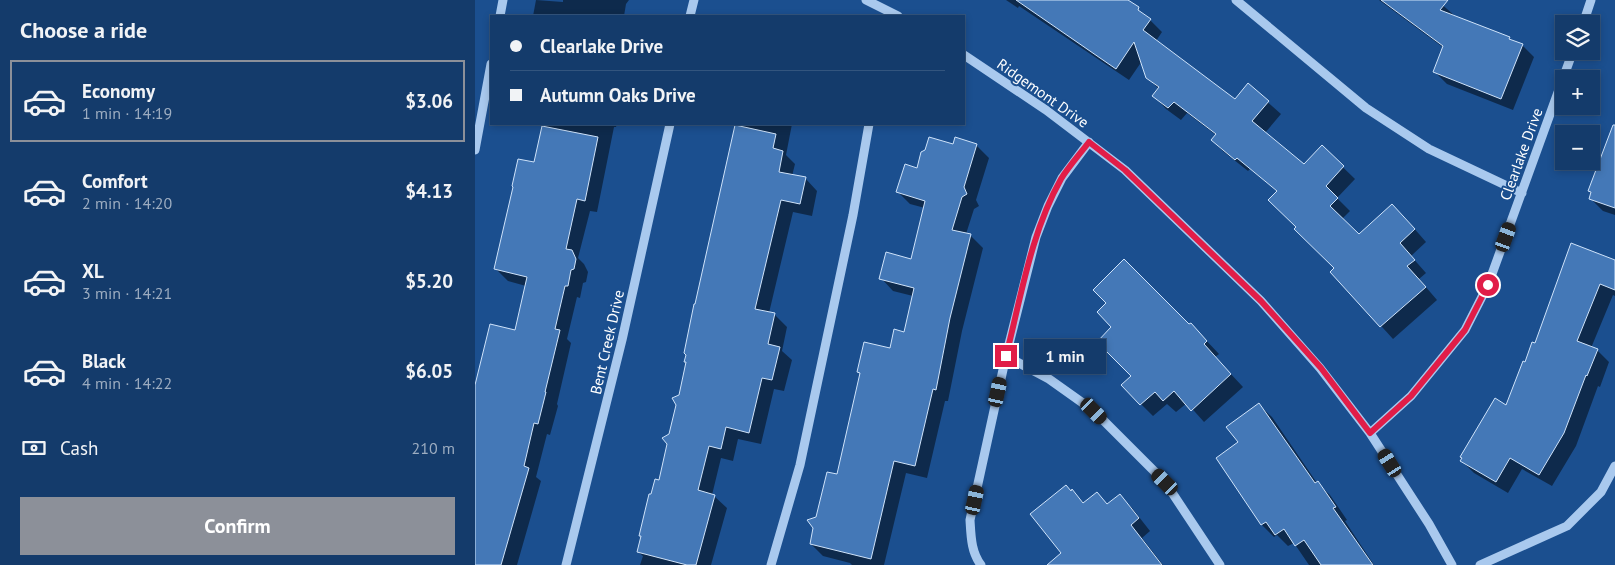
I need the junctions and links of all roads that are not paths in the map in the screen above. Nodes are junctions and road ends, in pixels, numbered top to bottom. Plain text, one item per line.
1 (503, 0) edge
2 (693, 0) edge
3 (866, 0) edge
4 (1236, 0) edge
5 (1591, 0) edge
6 (500, 15) edge
7 (691, 15) edge
8 (896, 15) edge
9 (1586, 15) edge
10 (965, 56) edge
11 (1570, 60) edge
12 (490, 69) edge
13 (670, 125) edge
14 (869, 125) edge
15 (1089, 142) junction
16 (475, 150) edge
17 (1522, 192) junction
18 (1006, 356) junction
19 (1370, 433) junction
20 (1615, 466) edge
21 (566, 565) edge
22 (771, 565) edge
23 (981, 565) edge
24 (1220, 565) edge
25 (1452, 565) edge
26 (1480, 565) edge

1 - 6 street
2 - 7 street
3 - 8 street
4 - 17 street
5 - 9 street
10 - 15 street, Ridgemont Drive
11 - 17 street, Clearlake Drive
12 - 16 street
13 - 21 street, Bent Creek Drive
14 - 22 street
15 - 18 street
15 - 19 street, Ridgemont Drive
17 - 19 street, Clearlake Drive
18 - 23 street
18 - 24 street
19 - 25 street, Ridgemont Drive
20 - 26 street

